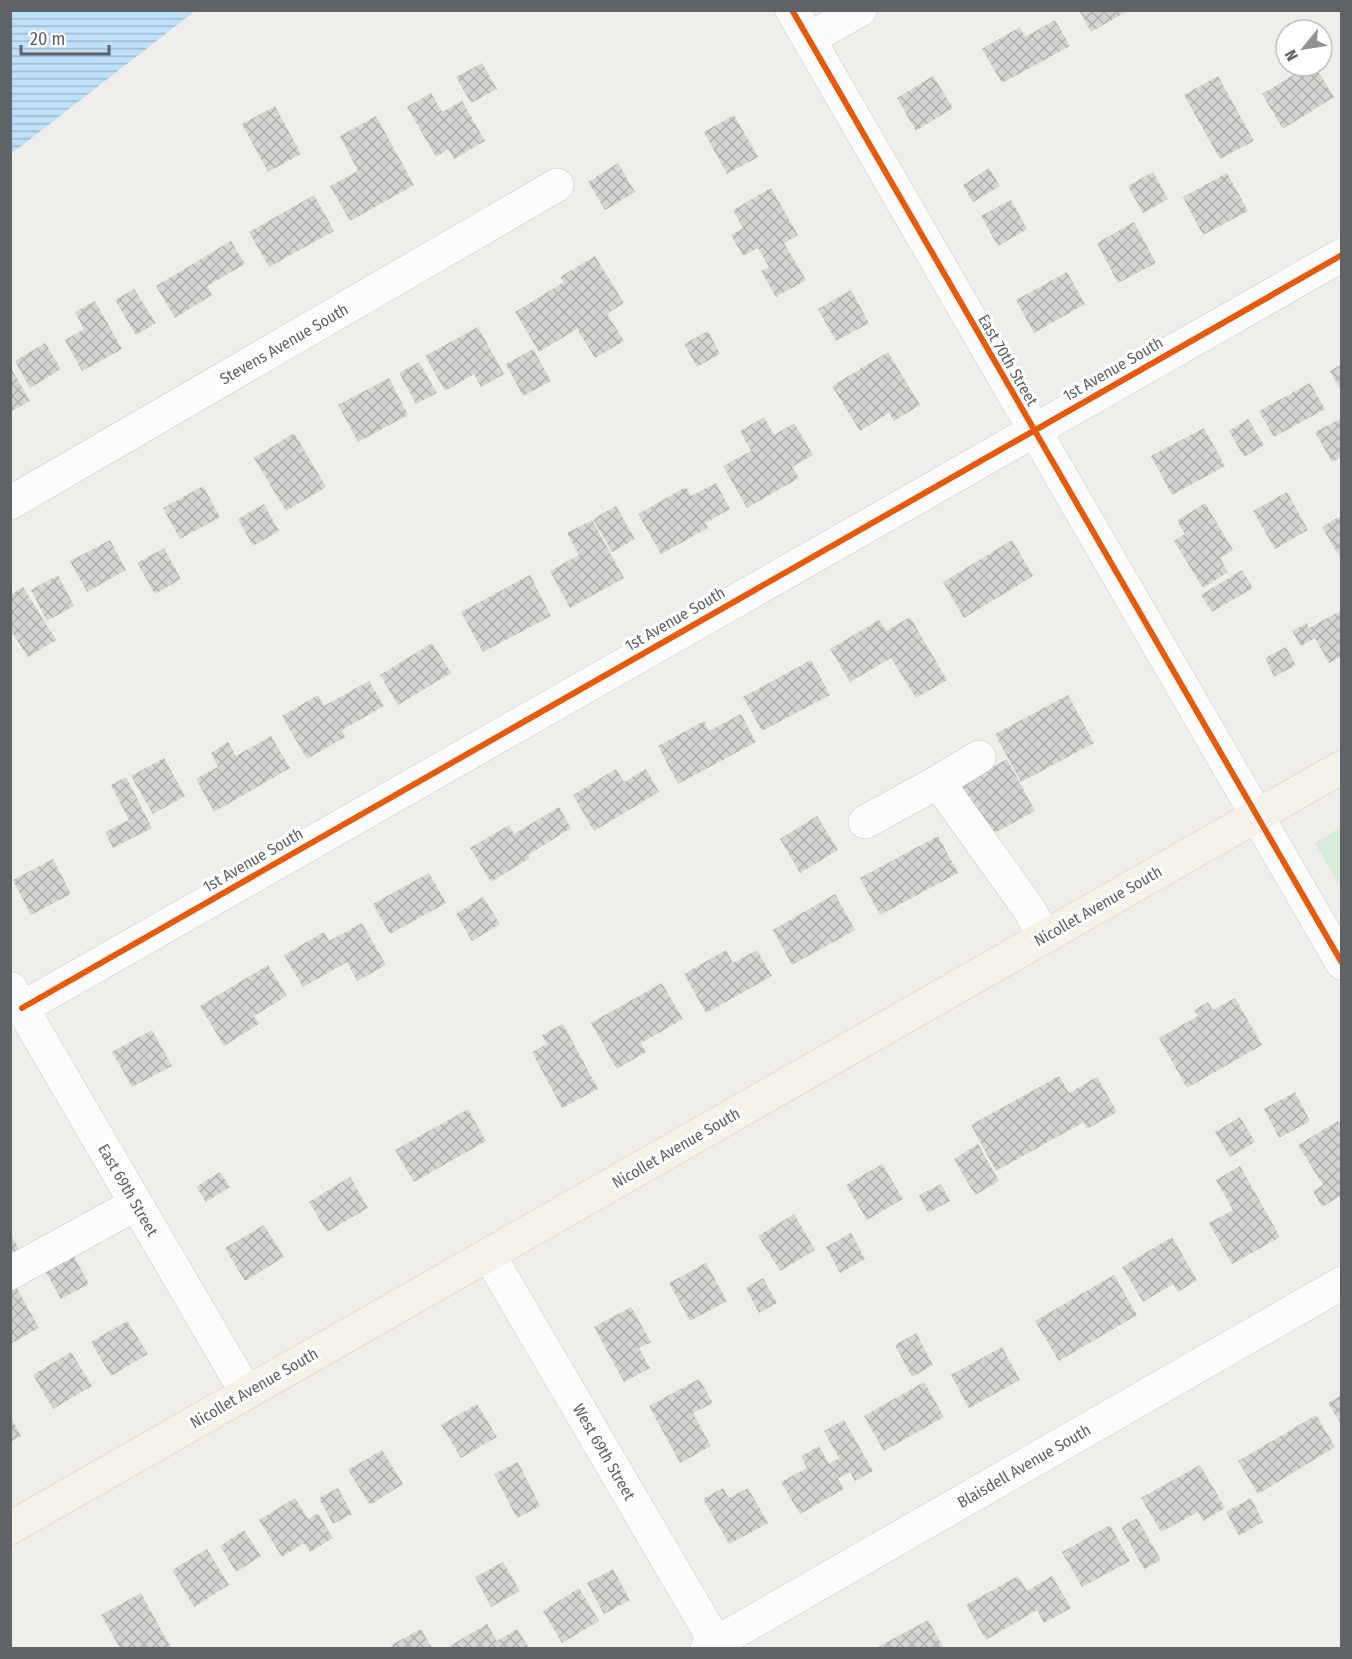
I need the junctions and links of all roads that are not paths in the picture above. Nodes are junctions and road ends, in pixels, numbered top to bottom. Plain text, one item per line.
1 (792, 10) edge
2 (860, 10) edge
3 (809, 39) junction
4 (557, 185) dead end
5 (1341, 255) edge
6 (1033, 430) junction
7 (10, 502) edge
8 (980, 757) dead end
9 (1341, 767) edge
10 (938, 782) junction
11 (1255, 816) junction
12 (865, 822) dead end
13 (1044, 937) junction
14 (1341, 963) edge
15 (16, 998) edge
16 (136, 1204) junction
17 (489, 1255) junction
18 (10, 1273) edge
19 (1341, 1283) edge
20 (246, 1392) junction
21 (10, 1528) edge
22 (714, 1647) edge

1 - 3 street, East 70th Street
2 - 3 street
3 - 6 street, East 70th Street
4 - 7 street, Stevens Avenue South
5 - 6 street, 1st Avenue South
6 - 11 street, East 70th Street
6 - 15 street, 1st Avenue South
8 - 10 street
9 - 11 main road, Nicollet Avenue South
10 - 12 street
10 - 13 street
11 - 13 main road, Nicollet Avenue South
11 - 14 street, East 70th Street
13 - 17 main road, Nicollet Avenue South
15 - 16 street, East 69th Street
16 - 18 street
16 - 20 street, East 69th Street
17 - 20 main road, Nicollet Avenue South
17 - 22 street, West 69th Street
19 - 22 street, Blaisdell Avenue South
20 - 21 main road, Nicollet Avenue South

